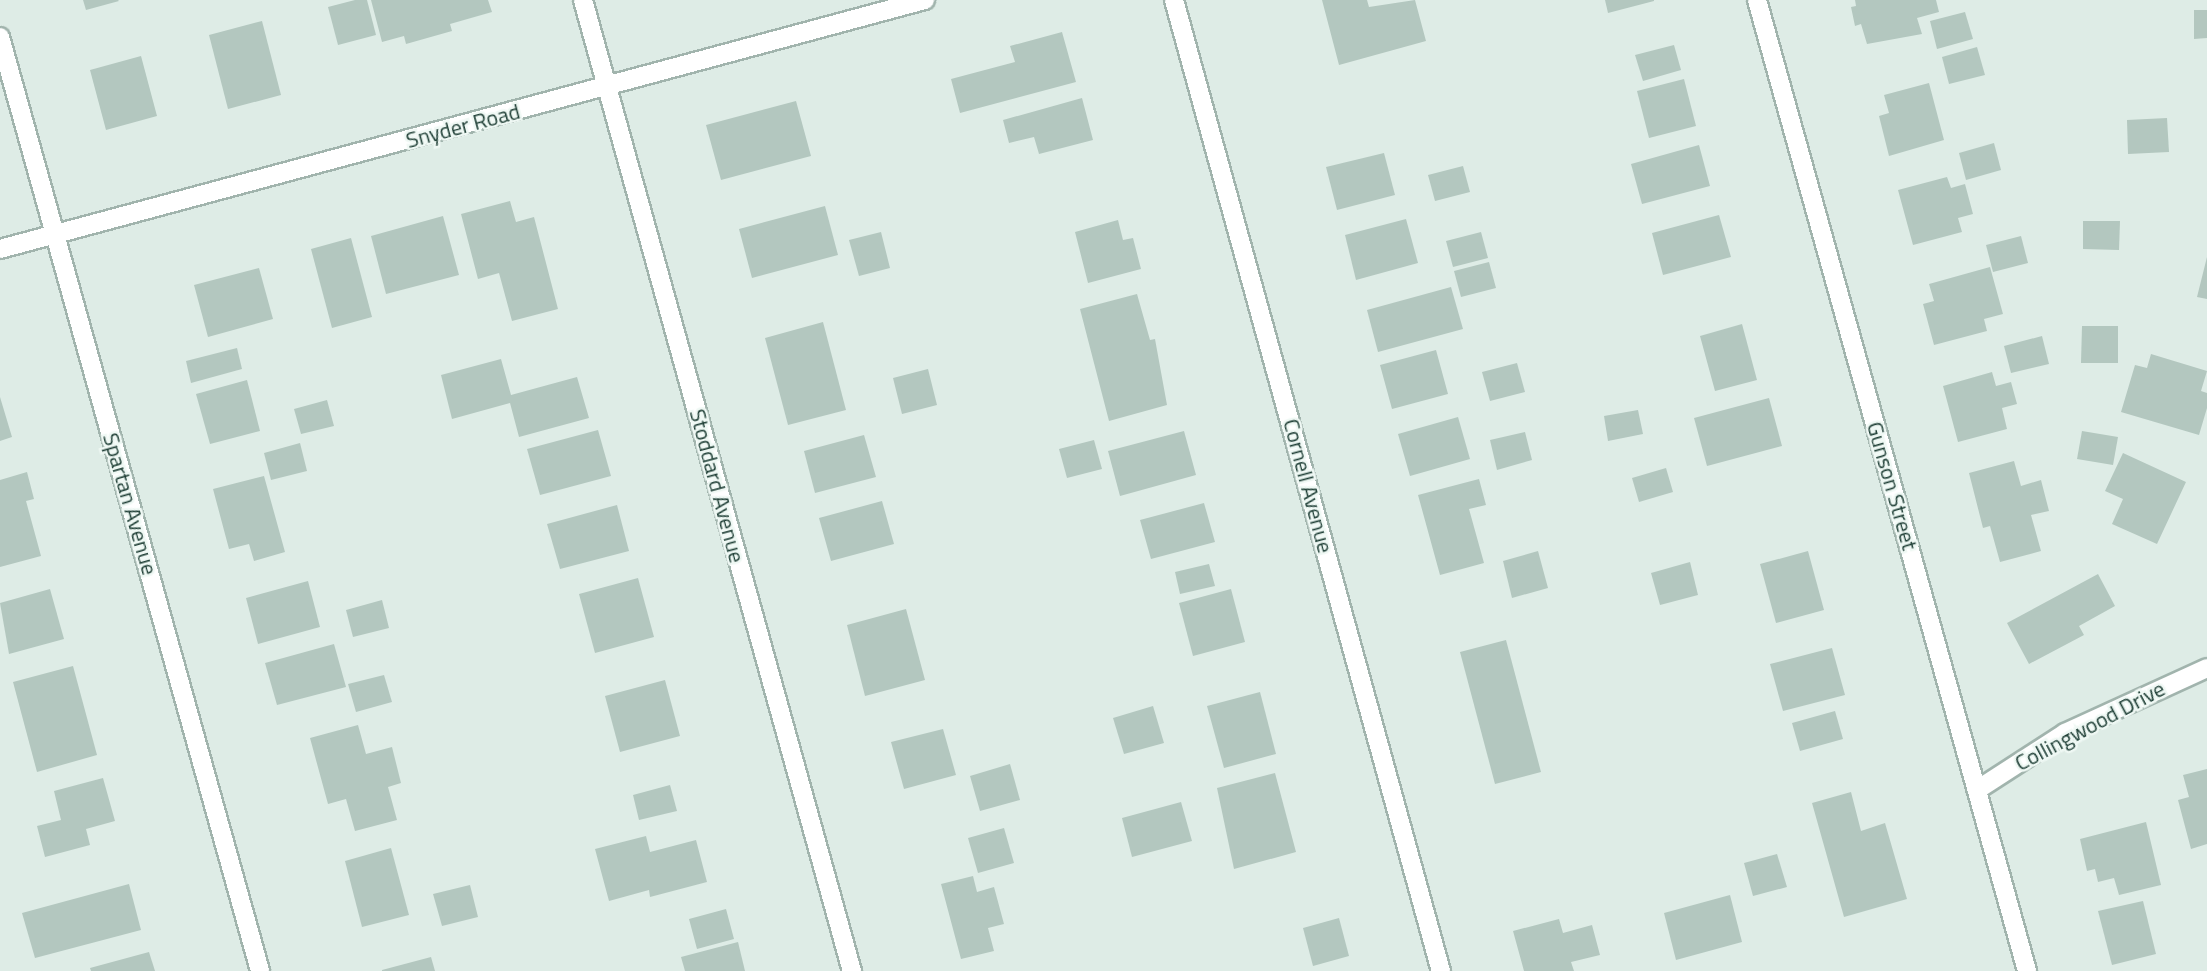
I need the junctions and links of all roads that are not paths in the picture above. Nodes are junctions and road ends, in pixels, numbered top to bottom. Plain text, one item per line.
1 (583, 0) edge
2 (925, 0) edge
3 (1174, 0) edge
4 (1757, 0) edge
5 (0, 37) edge
6 (607, 87) junction
7 (56, 234) junction
8 (0, 249) edge
9 (2207, 668) edge
10 (1977, 790) junction
11 (260, 971) edge
12 (852, 971) edge
13 (1441, 971) edge
14 (2027, 971) edge

1 - 6 street, Stoddard Avenue
2 - 6 street, Snyder Road
3 - 13 street, Cornell Avenue
4 - 10 street, Gunson Street
5 - 7 street, Spartan Avenue
6 - 7 street, Snyder Road
6 - 12 street, Stoddard Avenue
7 - 8 street, Snyder Road
7 - 11 street, Spartan Avenue
9 - 10 street, Collingwood Drive
10 - 14 street, Gunson Street

